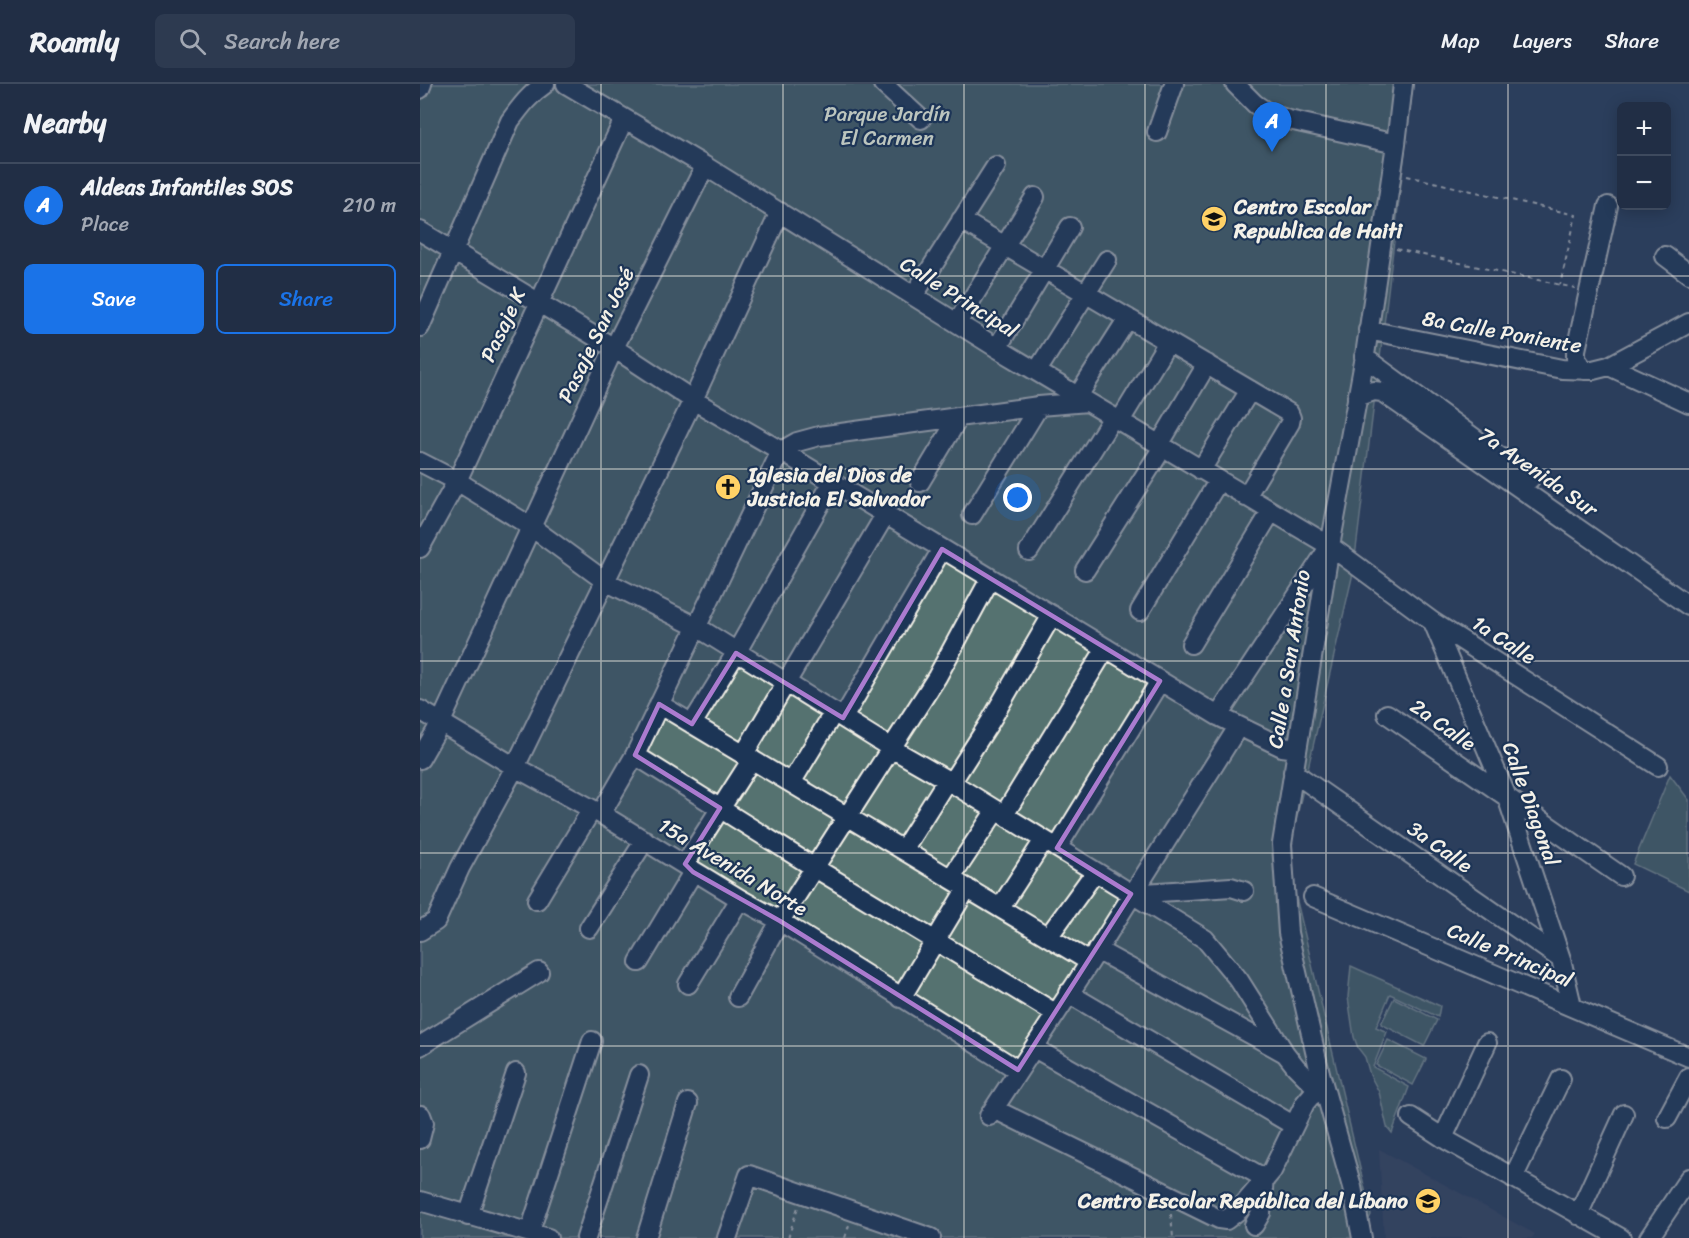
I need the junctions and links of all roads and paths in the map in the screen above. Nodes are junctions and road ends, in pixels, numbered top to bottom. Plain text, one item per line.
1 (422, 84) edge
2 (545, 84) edge
3 (566, 84) edge
4 (883, 84) edge
5 (1174, 84) edge
6 (1235, 84) edge
7 (1403, 84) edge
8 (420, 89) edge
9 (624, 119) junction
10 (921, 119) dead end
11 (1157, 132) dead end
12 (1396, 144) junction
13 (705, 166) junction
14 (996, 166) dead end
15 (1392, 173) junction
16 (1035, 197) dead end
17 (1608, 206) dead end
18 (780, 212) junction
19 (961, 220) junction
20 (1070, 227) dead end
21 (420, 231) edge
22 (1005, 246) junction
23 (1381, 246) junction
24 (453, 251) junction
25 (1665, 256) dead end
26 (1107, 260) dead end
27 (1044, 269) junction
28 (1689, 274) edge
29 (1560, 285) junction
30 (1589, 291) junction
31 (1086, 293) junction
32 (914, 295) junction
33 (538, 302) junction
34 (1128, 318) junction
35 (957, 323) junction
36 (1689, 323) edge
37 (420, 327) edge
38 (1368, 330) junction
39 (1168, 342) junction
40 (614, 348) junction
41 (997, 348) junction
42 (1364, 357) junction
43 (1207, 364) junction
44 (1609, 366) junction
45 (1584, 370) junction
46 (1037, 371) junction
47 (1250, 390) junction
48 (1357, 397) junction
49 (1083, 399) junction
50 (693, 400) junction
51 (1689, 403) edge
52 (1039, 406) junction
53 (959, 417) junction
54 (1116, 419) junction
55 (1161, 446) junction
56 (781, 451) junction
57 (420, 462) edge
58 (1201, 470) junction
59 (1219, 480) junction
60 (457, 481) junction
61 (920, 482) dead end
62 (832, 483) junction
63 (1246, 497) junction
64 (1271, 512) junction
65 (885, 515) junction
66 (972, 515) dead end
67 (530, 526) junction
68 (1330, 546) junction
69 (420, 548) edge
70 (942, 549) junction
71 (1029, 551) dead end
72 (1085, 570) dead end
73 (990, 579) junction
74 (605, 580) junction
75 (1689, 590) edge
76 (1689, 606) edge
77 (1140, 611) dead end
78 (1052, 615) junction
79 (1433, 622) junction
80 (697, 627) junction
81 (1191, 644) dead end
82 (1106, 648) junction
83 (736, 652) junction
84 (1161, 681) junction
85 (787, 682) junction
86 (659, 704) junction
87 (420, 710) edge
88 (1387, 714) dead end
89 (838, 715) junction
90 (1218, 716) junction
91 (440, 724) junction
92 (693, 724) junction
93 (1238, 727) junction
94 (891, 748) junction
95 (1297, 749) junction
96 (635, 755) junction
97 (748, 757) junction
98 (420, 759) edge
99 (1658, 766) dead end
100 (515, 767) junction
101 (1293, 772) junction
102 (949, 782) junction
103 (791, 783) junction
104 (1507, 797) junction
105 (720, 808) junction
106 (597, 812) junction
107 (1000, 813) junction
108 (846, 817) junction
109 (645, 840) junction
110 (1051, 844) junction
111 (903, 850) junction
112 (689, 868) junction
113 (815, 868) junction
114 (1095, 872) junction
115 (1621, 876) dead end
116 (959, 883) junction
117 (1244, 891) dead end
118 (1131, 894) junction
119 (1313, 897) dead end
120 (740, 899) junction
121 (537, 900) dead end
122 (1000, 908) junction
123 (780, 921) junction
124 (589, 928) dead end
125 (420, 931) edge
126 (1048, 937) junction
127 (934, 942) junction
128 (1093, 956) junction
129 (1561, 960) junction
130 (639, 962) dead end
131 (539, 972) dead end
132 (688, 984) dead end
133 (1068, 993) junction
134 (738, 997) dead end
135 (901, 998) junction
136 (1572, 1006) junction
137 (1055, 1013) junction
138 (592, 1041) dead end
139 (1487, 1043) dead end
140 (420, 1046) edge
141 (1034, 1048) junction
142 (1286, 1053) junction
143 (1689, 1057) edge
144 (1018, 1070) junction
145 (516, 1073) dead end
146 (639, 1075) dead end
147 (1689, 1077) edge
148 (1561, 1079) dead end
149 (1324, 1088) junction
150 (688, 1103) dead end
151 (1624, 1114) dead end
152 (421, 1115) edge
153 (1411, 1117) dead end
154 (1667, 1118) dead end
155 (1293, 1125) junction
156 (1443, 1138) junction
157 (420, 1139) edge
158 (1264, 1178) junction
159 (1513, 1178) junction
160 (1689, 1178) edge
161 (803, 1193) junction
162 (1166, 1193) junction
163 (420, 1201) edge
164 (1578, 1215) junction
165 (468, 1216) junction
166 (1254, 1225) dead end
167 (530, 1232) junction
168 (1361, 1237) edge
169 (548, 1238) edge
170 (586, 1238) edge
171 (646, 1238) edge
172 (727, 1238) edge
173 (788, 1238) edge
174 (931, 1238) edge
175 (1173, 1238) edge
176 (1621, 1238) edge
177 (1649, 1238) edge

1 - 8 street
2 - 24 street
3 - 9 street, Calle Principal
4 - 10 street
5 - 11 street
6 - 12 street
7 - 12 street, Calle a San Antonio
9 - 13 street, Calle Principal
9 - 33 street, Pasaje K
12 - 15 street, Calle a San Antonio
13 - 18 street, Calle Principal
13 - 40 street, Pasaje San José
14 - 19 street
15 - 23 street, Calle a San Antonio
15 - 29 path
16 - 22 street
17 - 30 street
18 - 32 street, Calle Principal
18 - 50 street
19 - 22 street
19 - 32 street
20 - 27 street
21 - 24 street
22 - 27 street
22 - 35 street
23 - 29 path
23 - 38 street, Calle a San Antonio
24 - 33 street
24 - 37 street
25 - 28 street
26 - 31 street
27 - 31 street
27 - 41 street
29 - 30 path
30 - 45 street
31 - 34 street
31 - 46 street
32 - 35 street, Calle Principal
33 - 40 street
33 - 60 street, Pasaje K
34 - 39 street
34 - 49 street
35 - 41 street, Calle Principal
36 - 44 street, 8a Calle Poniente
38 - 42 street, Calle a San Antonio
38 - 45 street, 8a Calle Poniente
39 - 43 street
39 - 54 street
40 - 50 street
40 - 67 street, Pasaje San José
41 - 46 street, Calle Principal
42 - 48 street, Calle a San Antonio
42 - 75 street, 7a Avenida Sur
43 - 47 street
43 - 55 street
44 - 45 street, 8a Calle Poniente
44 - 51 street
46 - 49 street, Calle Principal
47 - 58 street
47 - 63 street
48 - 68 street, Calle a San Antonio
48 - 76 street, 7a Avenida Sur
49 - 52 street
49 - 54 street, Calle Principal
50 - 56 street
50 - 74 street
52 - 53 street
52 - 66 street
53 - 56 street
53 - 61 street
54 - 55 street, Calle Principal
54 - 71 street
55 - 58 street, Calle Principal
55 - 72 street
56 - 62 street
56 - 80 street
57 - 60 street
58 - 59 street, Calle Principal
59 - 63 street, Calle Principal
59 - 77 street
60 - 67 street
60 - 69 street, Pasaje K
62 - 65 street
62 - 83 street
63 - 64 street, Calle Principal
64 - 68 street, Calle Principal
64 - 81 street
65 - 70 street
65 - 85 street
67 - 74 street
67 - 91 street, Pasaje San José
68 - 79 street, 1a Calle
68 - 90 street
68 - 95 street, Calle a San Antonio
70 - 73 street
70 - 89 street
73 - 78 street
73 - 94 street
74 - 80 street
74 - 100 street
78 - 82 street
78 - 102 street
79 - 99 street, 1a Calle
79 - 104 street, Calle Diagonal
80 - 83 street
80 - 86 street
82 - 84 street
82 - 107 street
83 - 85 street
83 - 92 street
84 - 90 street
84 - 110 street
85 - 89 street
85 - 97 street
86 - 92 street
86 - 96 street
87 - 91 street, 15a Avenida Norte
88 - 104 street, 2a Calle
89 - 94 street
89 - 103 street
90 - 93 street
91 - 98 street, Pasaje San José
91 - 100 street, 15a Avenida Norte
92 - 97 street
93 - 95 street
93 - 118 street
94 - 102 street
94 - 108 street
95 - 101 street, Calle a San Antonio
96 - 105 street
96 - 106 street
97 - 103 street
97 - 105 street
100 - 106 street, 15a Avenida Norte
100 - 125 street
101 - 129 street, 3a Calle
101 - 149 street, Calle a San Antonio
102 - 107 street
102 - 111 street
103 - 108 street
104 - 115 street, 2a Calle
104 - 129 street, Calle Diagonal
105 - 112 street
105 - 113 street
106 - 109 street, 15a Avenida Norte
106 - 121 street
107 - 110 street
107 - 116 street
108 - 111 street
108 - 113 street
109 - 112 street, 15a Avenida Norte
109 - 124 street
110 - 114 street
110 - 122 street
111 - 116 street
112 - 120 street, 15a Avenida Norte
112 - 130 street
113 - 123 street
113 - 127 street
114 - 118 street
114 - 126 street
116 - 122 street
116 - 127 street
117 - 118 street
118 - 128 street
118 - 142 street
119 - 136 street, Calle Principal
120 - 123 street, 15a Avenida Norte
120 - 132 street
122 - 126 street
123 - 134 street
123 - 135 street, 15a Avenida Norte
126 - 128 street
127 - 135 street
127 - 137 street
128 - 133 street
128 - 142 street
129 - 136 street, Calle Diagonal
131 - 140 street
133 - 137 street
133 - 155 street
135 - 144 street, 15a Avenida Norte
136 - 143 street, Calle Principal
137 - 141 street
138 - 167 street
139 - 156 street
141 - 144 street
141 - 158 street
142 - 149 street
144 - 162 street
145 - 165 street
146 - 170 street
147 - 154 street
148 - 159 street
149 - 155 street
149 - 168 street, Calle a San Antonio
150 - 171 street
151 - 164 street
152 - 157 street
153 - 156 street
155 - 158 street
156 - 159 street
158 - 162 street
158 - 166 street
159 - 164 street
160 - 177 street
161 - 172 street
161 - 173 path
161 - 174 street
162 - 175 path
163 - 165 street
164 - 176 street
165 - 167 street
167 - 169 street

